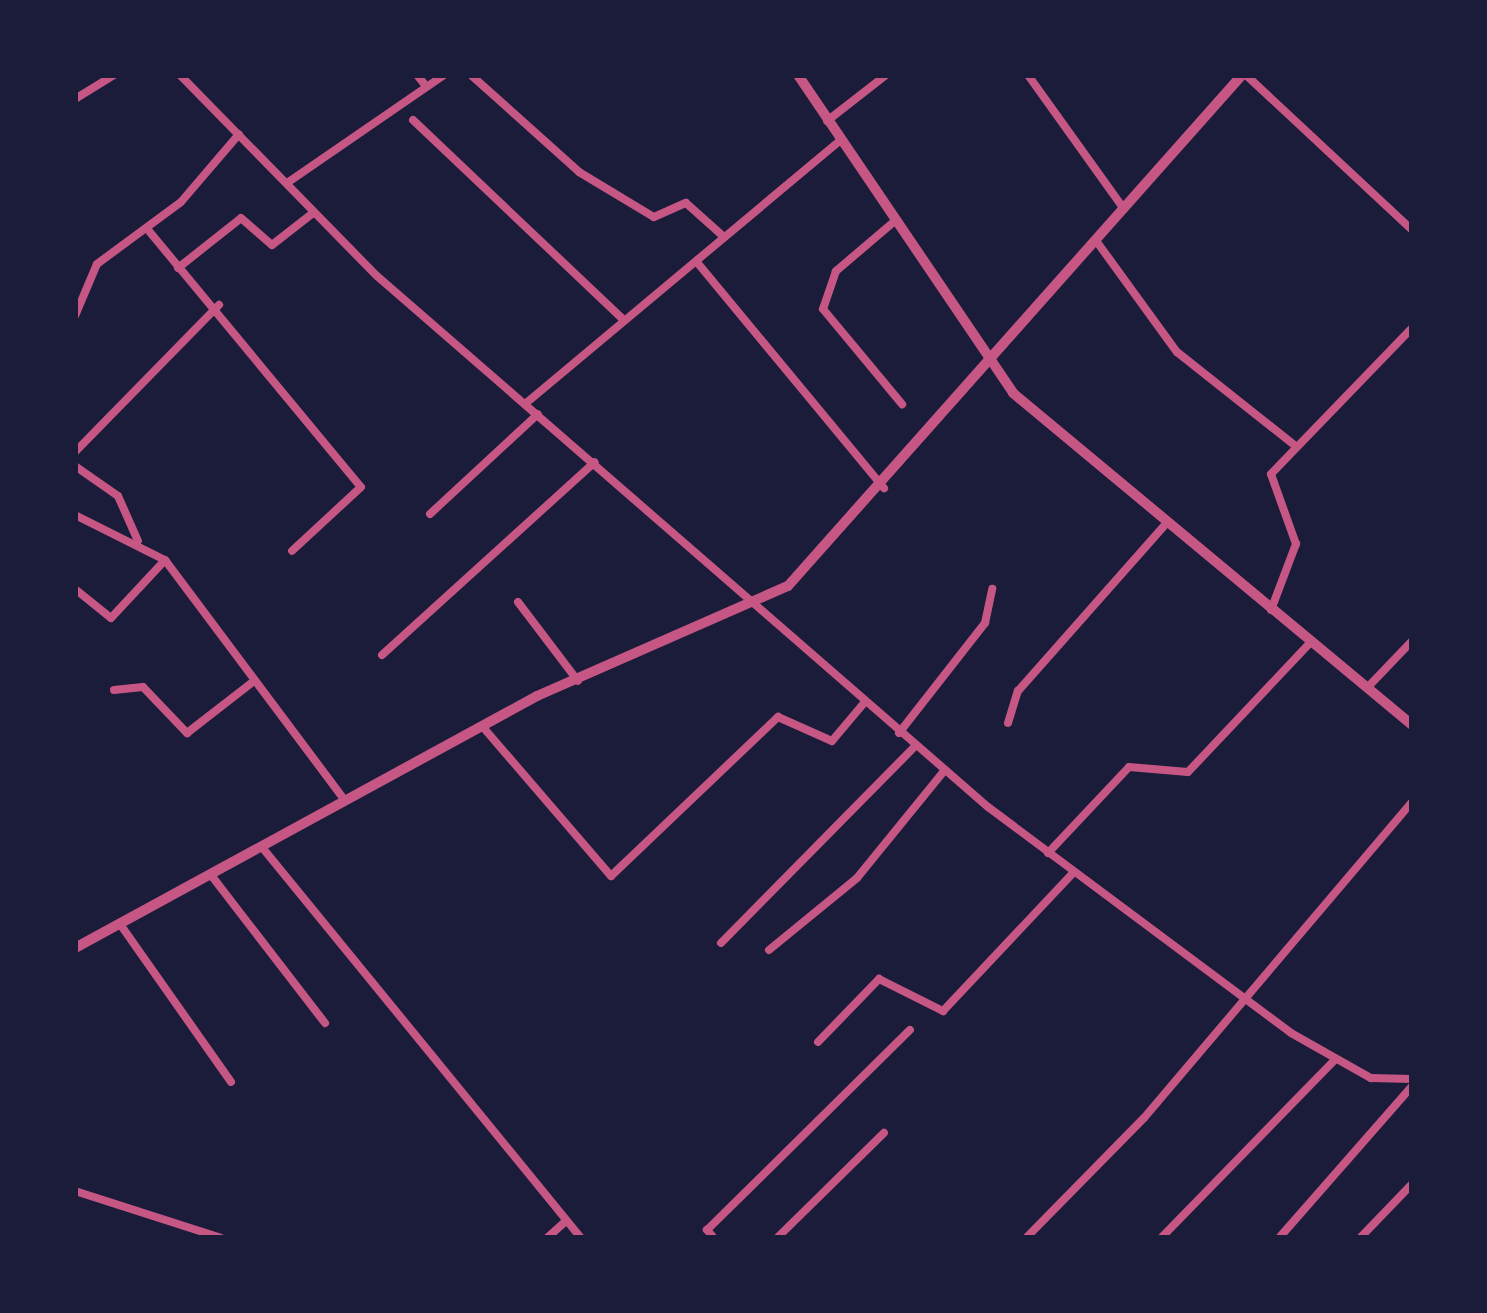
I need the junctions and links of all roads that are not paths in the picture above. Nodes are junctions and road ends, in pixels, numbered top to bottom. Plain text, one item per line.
1 (114, 75) edge
2 (180, 75) edge
3 (201, 75) edge
4 (417, 75) edge
5 (444, 75) edge
6 (471, 75) edge
7 (798, 75) edge
8 (886, 75) edge
9 (1028, 75) edge
10 (1244, 75) edge
11 (190, 85) junction
12 (426, 86) junction
13 (75, 99) edge
14 (413, 120) dead end
15 (826, 121) junction
16 (238, 134) junction
17 (840, 141) junction
18 (287, 183) junction
19 (1125, 210) junction
20 (313, 212) junction
21 (896, 220) junction
22 (1412, 230) edge
23 (149, 231) junction
24 (724, 237) junction
25 (1097, 242) junction
26 (696, 261) junction
27 (178, 268) junction
28 (219, 305) junction
29 (75, 316) edge
30 (622, 318) junction
31 (1412, 328) edge
32 (991, 366) junction
33 (525, 404) junction
34 (902, 404) dead end
35 (538, 414) junction
36 (1297, 447) junction
37 (75, 452) edge
38 (595, 462) junction
39 (75, 466) edge
40 (884, 488) junction
41 (430, 514) dead end
42 (75, 515) edge
43 (1164, 526) junction
44 (139, 542) junction
45 (292, 551) dead end
46 (165, 560) junction
47 (75, 589) edge
48 (992, 590) dead end
49 (518, 602) dead end
50 (750, 602) junction
51 (1270, 611) junction
52 (1412, 641) edge
53 (1309, 645) junction
54 (382, 655) dead end
55 (578, 680) junction
56 (254, 681) junction
57 (1366, 689) junction
58 (114, 690) dead end
59 (864, 703) junction
60 (1008, 723) dead end
61 (1412, 725) edge
62 (482, 726) junction
63 (898, 733) junction
64 (916, 746) junction
65 (944, 771) junction
66 (343, 798) junction
67 (1412, 802) edge
68 (261, 846) junction
69 (1048, 853) junction
70 (1075, 872) junction
71 (211, 875) junction
72 (120, 922) junction
73 (721, 943) dead end
74 (75, 948) edge
75 (769, 950) dead end
76 (1245, 1001) junction
77 (325, 1022) dead end
78 (910, 1030) dead end
79 (818, 1042) dead end
80 (1335, 1060) junction
81 (232, 1082) dead end
82 (1412, 1082) edge
83 (884, 1133) dead end
84 (1412, 1184) edge
85 (75, 1191) edge
86 (565, 1222) junction
87 (221, 1238) edge
88 (547, 1238) edge
89 (581, 1238) edge
90 (714, 1238) edge
91 (777, 1238) edge
92 (1026, 1238) edge
93 (1161, 1238) edge
94 (1279, 1238) edge
95 (1360, 1238) edge

1 - 13 street
2 - 11 street
3 - 11 street
4 - 12 street
5 - 12 street
6 - 24 street
7 - 15 street
8 - 15 street
9 - 19 street
10 - 19 street
10 - 22 street
11 - 16 street
12 - 18 street
14 - 30 street
15 - 17 street
16 - 18 street
16 - 23 street
17 - 21 street
17 - 24 street
18 - 20 street
19 - 25 street
20 - 27 street
20 - 33 street
21 - 32 street
21 - 34 street
23 - 27 street
23 - 29 street
24 - 26 street
25 - 32 street
25 - 36 street
26 - 30 street
26 - 40 street
27 - 28 street
28 - 37 street
28 - 45 street
30 - 33 street
31 - 36 street
32 - 40 street
32 - 43 street
33 - 35 street
35 - 38 street
35 - 41 street
36 - 51 street
38 - 50 street
38 - 54 street
39 - 44 street
40 - 50 street
42 - 44 street
43 - 51 street
43 - 60 street
44 - 46 street
46 - 47 street
46 - 56 street
48 - 63 street
49 - 55 street
50 - 55 street
50 - 59 street
51 - 53 street
52 - 57 street
53 - 57 street
53 - 69 street
55 - 62 street
56 - 58 street
56 - 66 street
57 - 61 street
59 - 62 street
59 - 63 street
62 - 66 street
63 - 64 street
64 - 65 street
64 - 73 street
65 - 69 street
65 - 75 street
66 - 68 street
67 - 76 street
68 - 71 street
68 - 86 street
69 - 70 street
70 - 76 street
70 - 79 street
71 - 72 street
71 - 77 street
72 - 74 street
72 - 81 street
76 - 80 street
76 - 92 street
78 - 90 street
80 - 82 street
80 - 93 street
82 - 94 street
83 - 91 street
84 - 95 street
85 - 87 street
86 - 88 street
86 - 89 street

